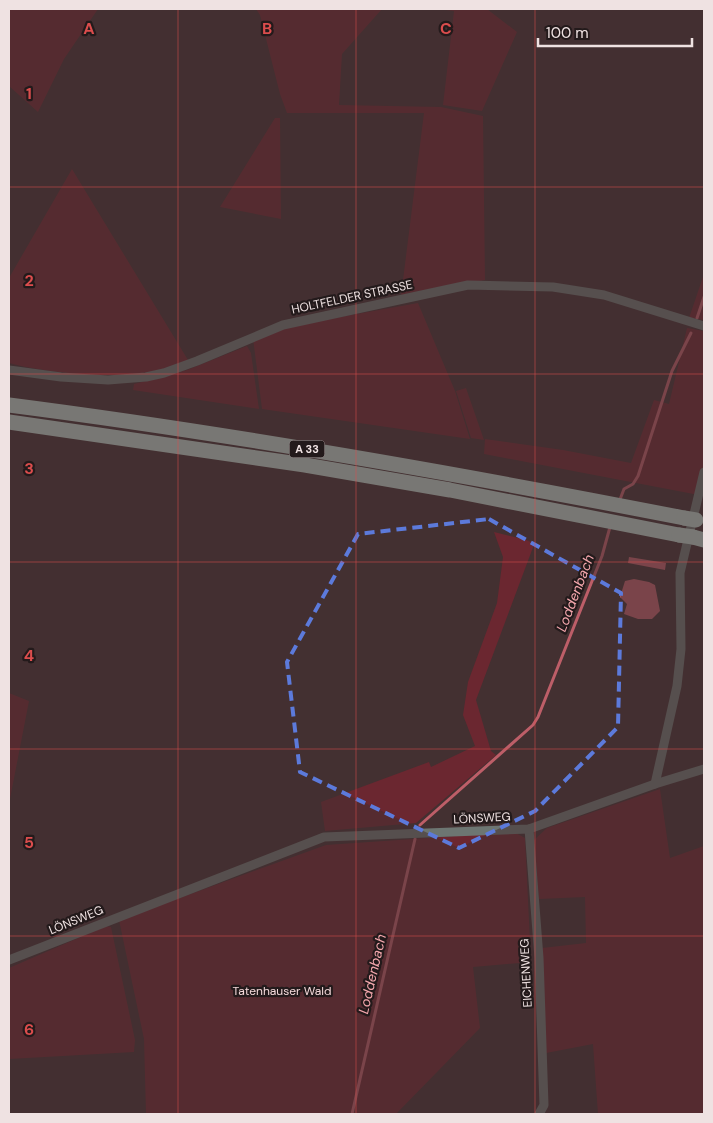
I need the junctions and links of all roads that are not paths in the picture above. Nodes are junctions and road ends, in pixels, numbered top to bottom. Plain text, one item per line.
1 (704, 326) edge
2 (9, 370) edge
3 (9, 405) edge
4 (9, 422) edge
5 (704, 472) edge
6 (695, 520) edge
7 (692, 537) edge
8 (704, 769) edge
9 (655, 784) junction
10 (529, 829) junction
11 (9, 960) edge
12 (539, 1114) edge

1 - 2 street, HOLTFELDER STRASSE
3 - 6 highway, A 33
4 - 7 highway, A 33
5 - 9 street
8 - 9 street, LÖNSWEG
9 - 10 street, LÖNSWEG
10 - 11 street, LÖNSWEG
10 - 12 street, EICHENWEG

